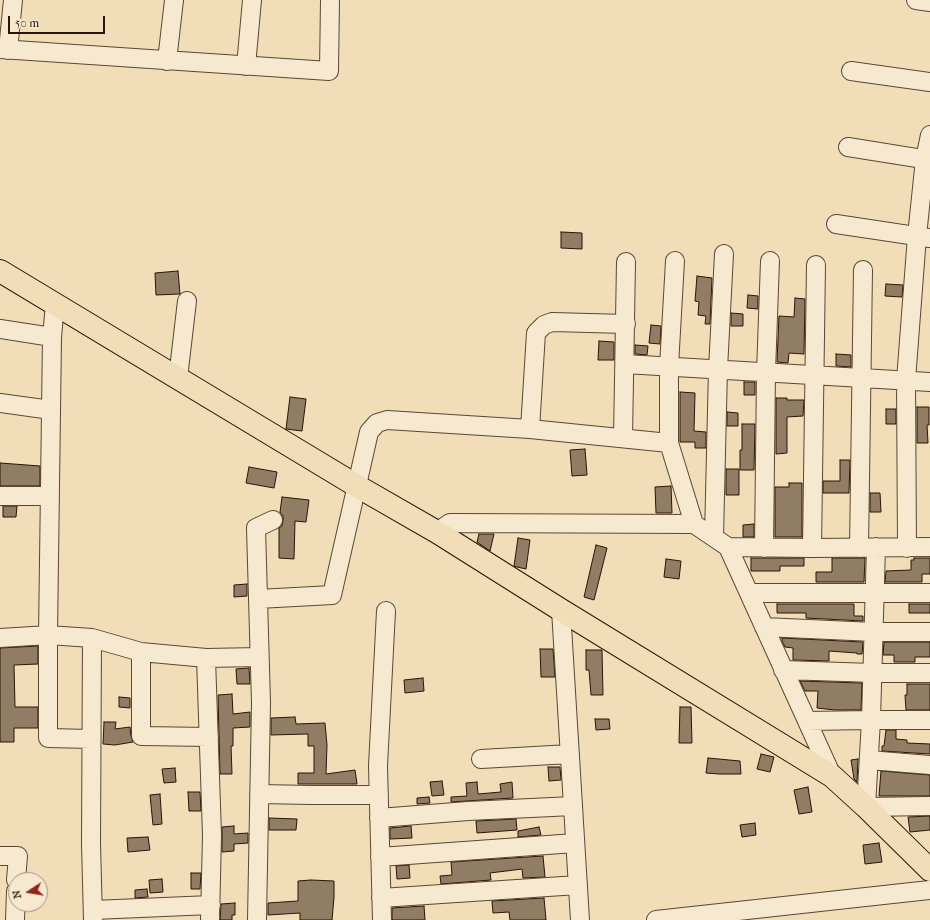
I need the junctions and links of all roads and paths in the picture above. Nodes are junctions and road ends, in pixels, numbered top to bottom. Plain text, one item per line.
1 (14, 0) edge
2 (174, 0) edge
3 (252, 0) edge
4 (330, 0) edge
5 (916, 0) edge
6 (930, 2) edge
7 (4, 49) edge
8 (167, 61) junction
9 (246, 66) junction
10 (851, 72) dead end
11 (930, 82) edge
12 (930, 135) edge
13 (848, 147) dead end
14 (927, 159) edge
15 (836, 224) dead end
16 (923, 237) edge
17 (724, 254) dead end
18 (675, 261) dead end
19 (770, 261) dead end
20 (626, 262) dead end
21 (816, 265) dead end
22 (863, 270) dead end
23 (0, 271) edge
24 (187, 301) dead end
25 (55, 304) junction
26 (626, 324) junction
27 (0, 329) edge
28 (52, 337) junction
29 (625, 364) junction
30 (670, 366) junction
31 (718, 369) junction
32 (766, 372) junction
33 (814, 375) junction
34 (178, 378) junction
35 (862, 378) junction
36 (906, 380) junction
37 (930, 382) edge
38 (0, 403) edge
39 (51, 410) junction
40 (530, 430) junction
41 (623, 438) junction
42 (670, 443) junction
43 (357, 486) junction
44 (0, 496) edge
45 (50, 496) junction
46 (273, 520) dead end
47 (694, 524) junction
48 (437, 532) junction
49 (721, 542) junction
50 (764, 548) junction
51 (812, 548) junction
52 (868, 548) junction
53 (907, 548) junction
54 (930, 548) edge
55 (749, 593) junction
56 (876, 593) junction
57 (930, 593) edge
58 (258, 599) junction
59 (561, 610) junction
60 (386, 611) dead end
61 (764, 627) junction
62 (874, 632) junction
63 (930, 632) edge
64 (48, 635) junction
65 (0, 638) edge
66 (92, 638) junction
67 (141, 652) junction
68 (259, 657) junction
69 (206, 658) junction
70 (784, 670) junction
71 (873, 673) junction
72 (930, 673) edge
73 (872, 720) junction
74 (930, 720) edge
75 (807, 722) junction
76 (209, 737) junction
77 (91, 739) junction
78 (570, 754) junction
79 (481, 759) dead end
80 (869, 760) junction
81 (930, 765) edge
82 (832, 776) junction
83 (259, 794) junction
84 (379, 794) junction
85 (573, 806) junction
86 (930, 806) edge
87 (866, 807) junction
88 (379, 818) junction
89 (575, 843) junction
90 (0, 856) edge
91 (380, 857) junction
92 (930, 870) edge
93 (17, 872) edge
94 (578, 885) junction
95 (930, 890) edge
96 (381, 898) junction
97 (210, 912) edge
98 (93, 915) edge
99 (257, 920) edge
100 (382, 920) edge
101 (580, 920) edge
102 (656, 920) edge

1 - 7 street
2 - 8 street
3 - 9 street
4 - 9 street
5 - 6 street
7 - 8 street
8 - 9 street
10 - 11 street
12 - 14 street
13 - 14 street
14 - 16 street
15 - 16 street
16 - 36 street
17 - 31 street
18 - 30 street
19 - 32 street
20 - 26 street
21 - 33 street
22 - 35 street
23 - 25 main road
24 - 34 street
25 - 28 street
25 - 34 main road
26 - 29 street
26 - 40 street
27 - 28 street
28 - 39 street
29 - 30 street
29 - 41 street
30 - 31 street
30 - 42 street
31 - 32 street
31 - 49 street
32 - 33 street
32 - 50 street
33 - 35 street
33 - 51 street
34 - 43 main road
35 - 36 street
35 - 52 street
36 - 37 street
36 - 53 street
38 - 39 street
39 - 45 street
40 - 41 street
40 - 43 street
41 - 42 street
42 - 47 street
43 - 48 main road
43 - 58 street
44 - 45 street
45 - 64 street
46 - 58 street
47 - 48 street
47 - 49 street
48 - 59 main road
49 - 50 street
49 - 55 street
50 - 51 street
51 - 52 street
52 - 53 street
52 - 56 street
53 - 54 street
55 - 56 street
55 - 61 street
56 - 57 street
56 - 62 street
58 - 68 street
59 - 78 street
59 - 82 main road
60 - 84 street
61 - 62 street
61 - 70 street
62 - 63 street
62 - 71 street
64 - 65 street
64 - 66 street
64 - 77 street
66 - 67 street
66 - 77 street
67 - 69 street
67 - 76 street
68 - 69 street
68 - 83 street
69 - 76 street
70 - 71 street
70 - 75 street
71 - 72 street
71 - 73 street
73 - 74 street
73 - 75 street
73 - 80 street
75 - 82 street
76 - 97 street
77 - 98 street
78 - 79 street
78 - 85 street
80 - 81 street
80 - 87 street
82 - 87 main road
83 - 84 street
83 - 99 street
84 - 88 street
85 - 88 street
85 - 89 street
86 - 87 street
87 - 92 main road
88 - 91 street
89 - 91 street
89 - 94 street
90 - 93 street
91 - 96 street
94 - 96 street
94 - 101 street
95 - 102 street
96 - 100 street
97 - 98 street

